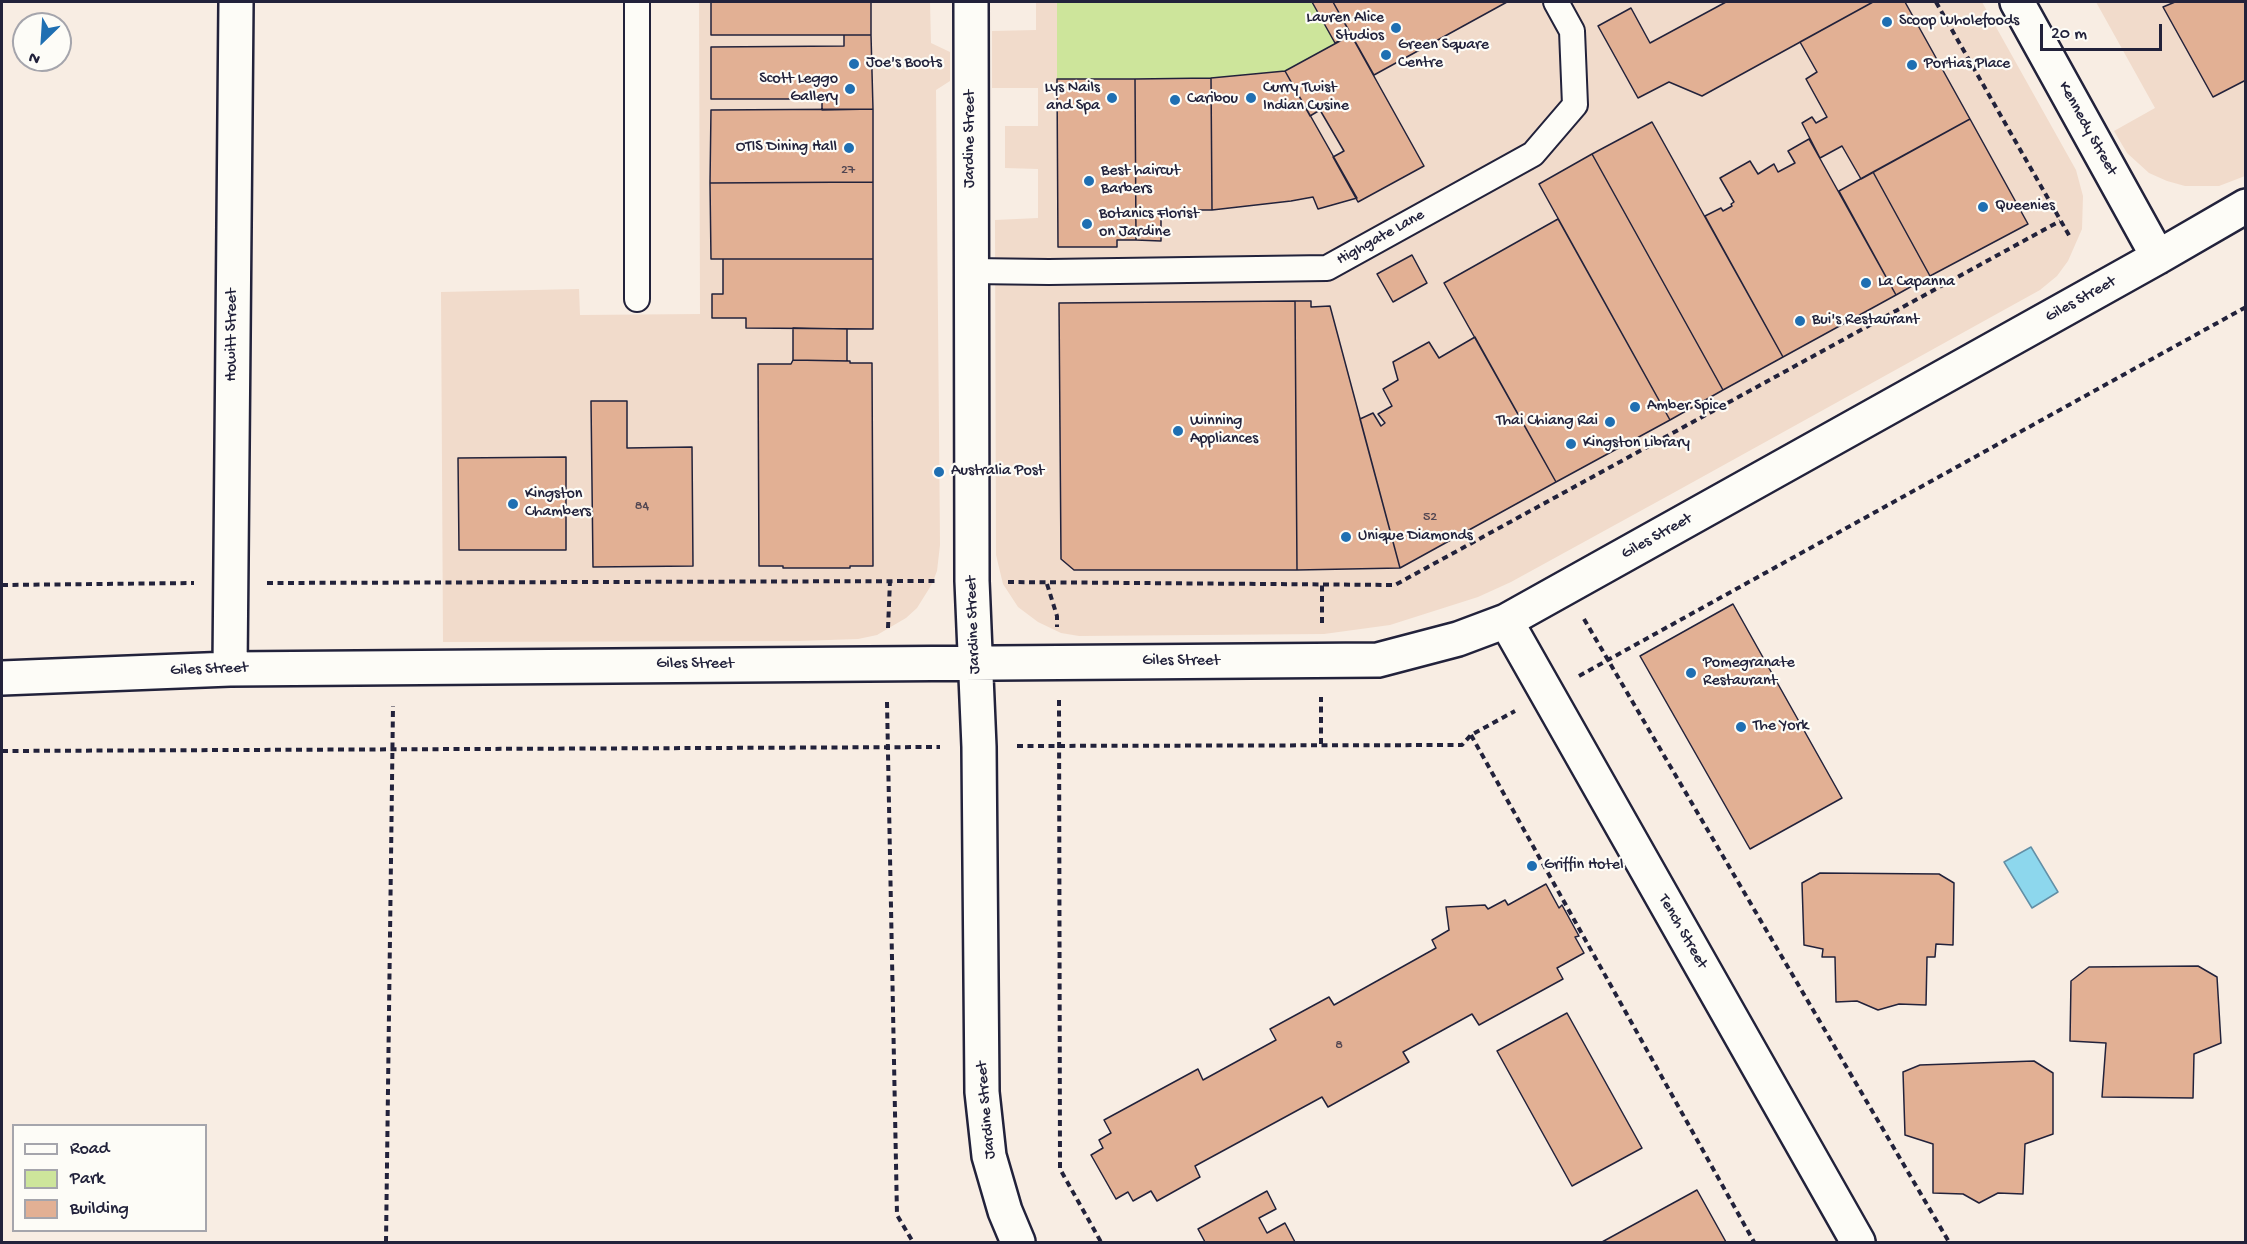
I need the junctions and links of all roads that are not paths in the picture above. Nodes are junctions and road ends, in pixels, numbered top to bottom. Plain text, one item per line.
1 (236, 2) edge
2 (637, 2) edge
3 (971, 2) edge
4 (1556, 2) edge
5 (2017, 2) edge
6 (2246, 206) edge
7 (2158, 257) junction
8 (971, 271) junction
9 (637, 299) dead end
10 (1506, 621) junction
11 (975, 663) junction
12 (230, 669) junction
13 (2, 678) edge
14 (1017, 1242) edge
15 (1858, 1242) edge

1 - 12 street, Howitt Street
2 - 9 lane
3 - 8 street, Jardine Street
4 - 8 lane, Highgate Lane
5 - 7 street, Kennedy Street
6 - 7 street, Giles Street
7 - 10 street, Giles Street
8 - 11 street, Jardine Street
10 - 11 street, Giles Street
10 - 15 street, Tench Street
11 - 12 street, Giles Street
11 - 14 street, Jardine Street
12 - 13 street, Giles Street

